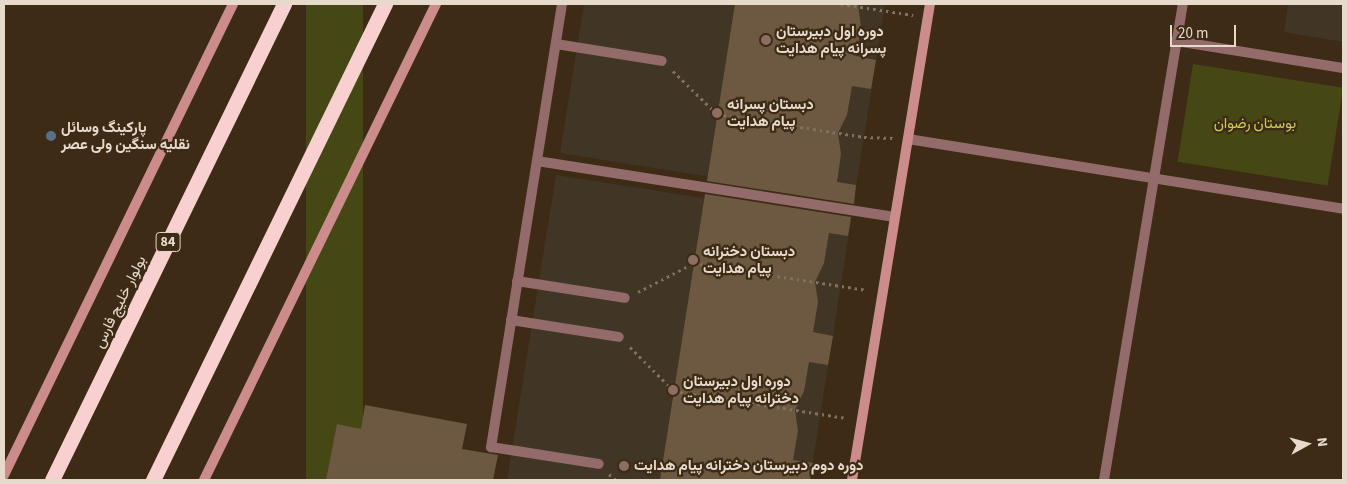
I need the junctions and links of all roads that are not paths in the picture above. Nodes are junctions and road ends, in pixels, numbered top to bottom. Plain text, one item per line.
1 (232, 4) edge
2 (284, 4) edge
3 (385, 4) edge
4 (436, 4) edge
5 (562, 4) edge
6 (930, 4) edge
7 (1183, 4) edge
8 (1176, 41) junction
9 (556, 44) junction
10 (662, 61) road end
11 (1343, 68) edge
12 (908, 139) junction
13 (537, 160) junction
14 (1154, 178) junction
15 (1343, 209) edge
16 (895, 217) junction
17 (517, 281) junction
18 (626, 298) road end
19 (511, 320) junction
20 (619, 337) road end
21 (599, 464) dead end
22 (4, 475) edge
23 (52, 480) edge
24 (153, 480) edge
25 (204, 480) edge
26 (852, 480) edge
27 (1104, 480) edge

1 - 22 street
2 - 23 highway, بولوار خلیج فارس / 84
3 - 24 highway
4 - 25 street
5 - 9 street
6 - 12 street
7 - 8 street
8 - 11 street
8 - 14 street
9 - 10 street
9 - 13 street
12 - 14 street
12 - 16 street
13 - 16 street
13 - 17 street
14 - 15 street
14 - 27 street
16 - 26 street
17 - 18 street
17 - 19 street
19 - 20 street
19 - 21 street

